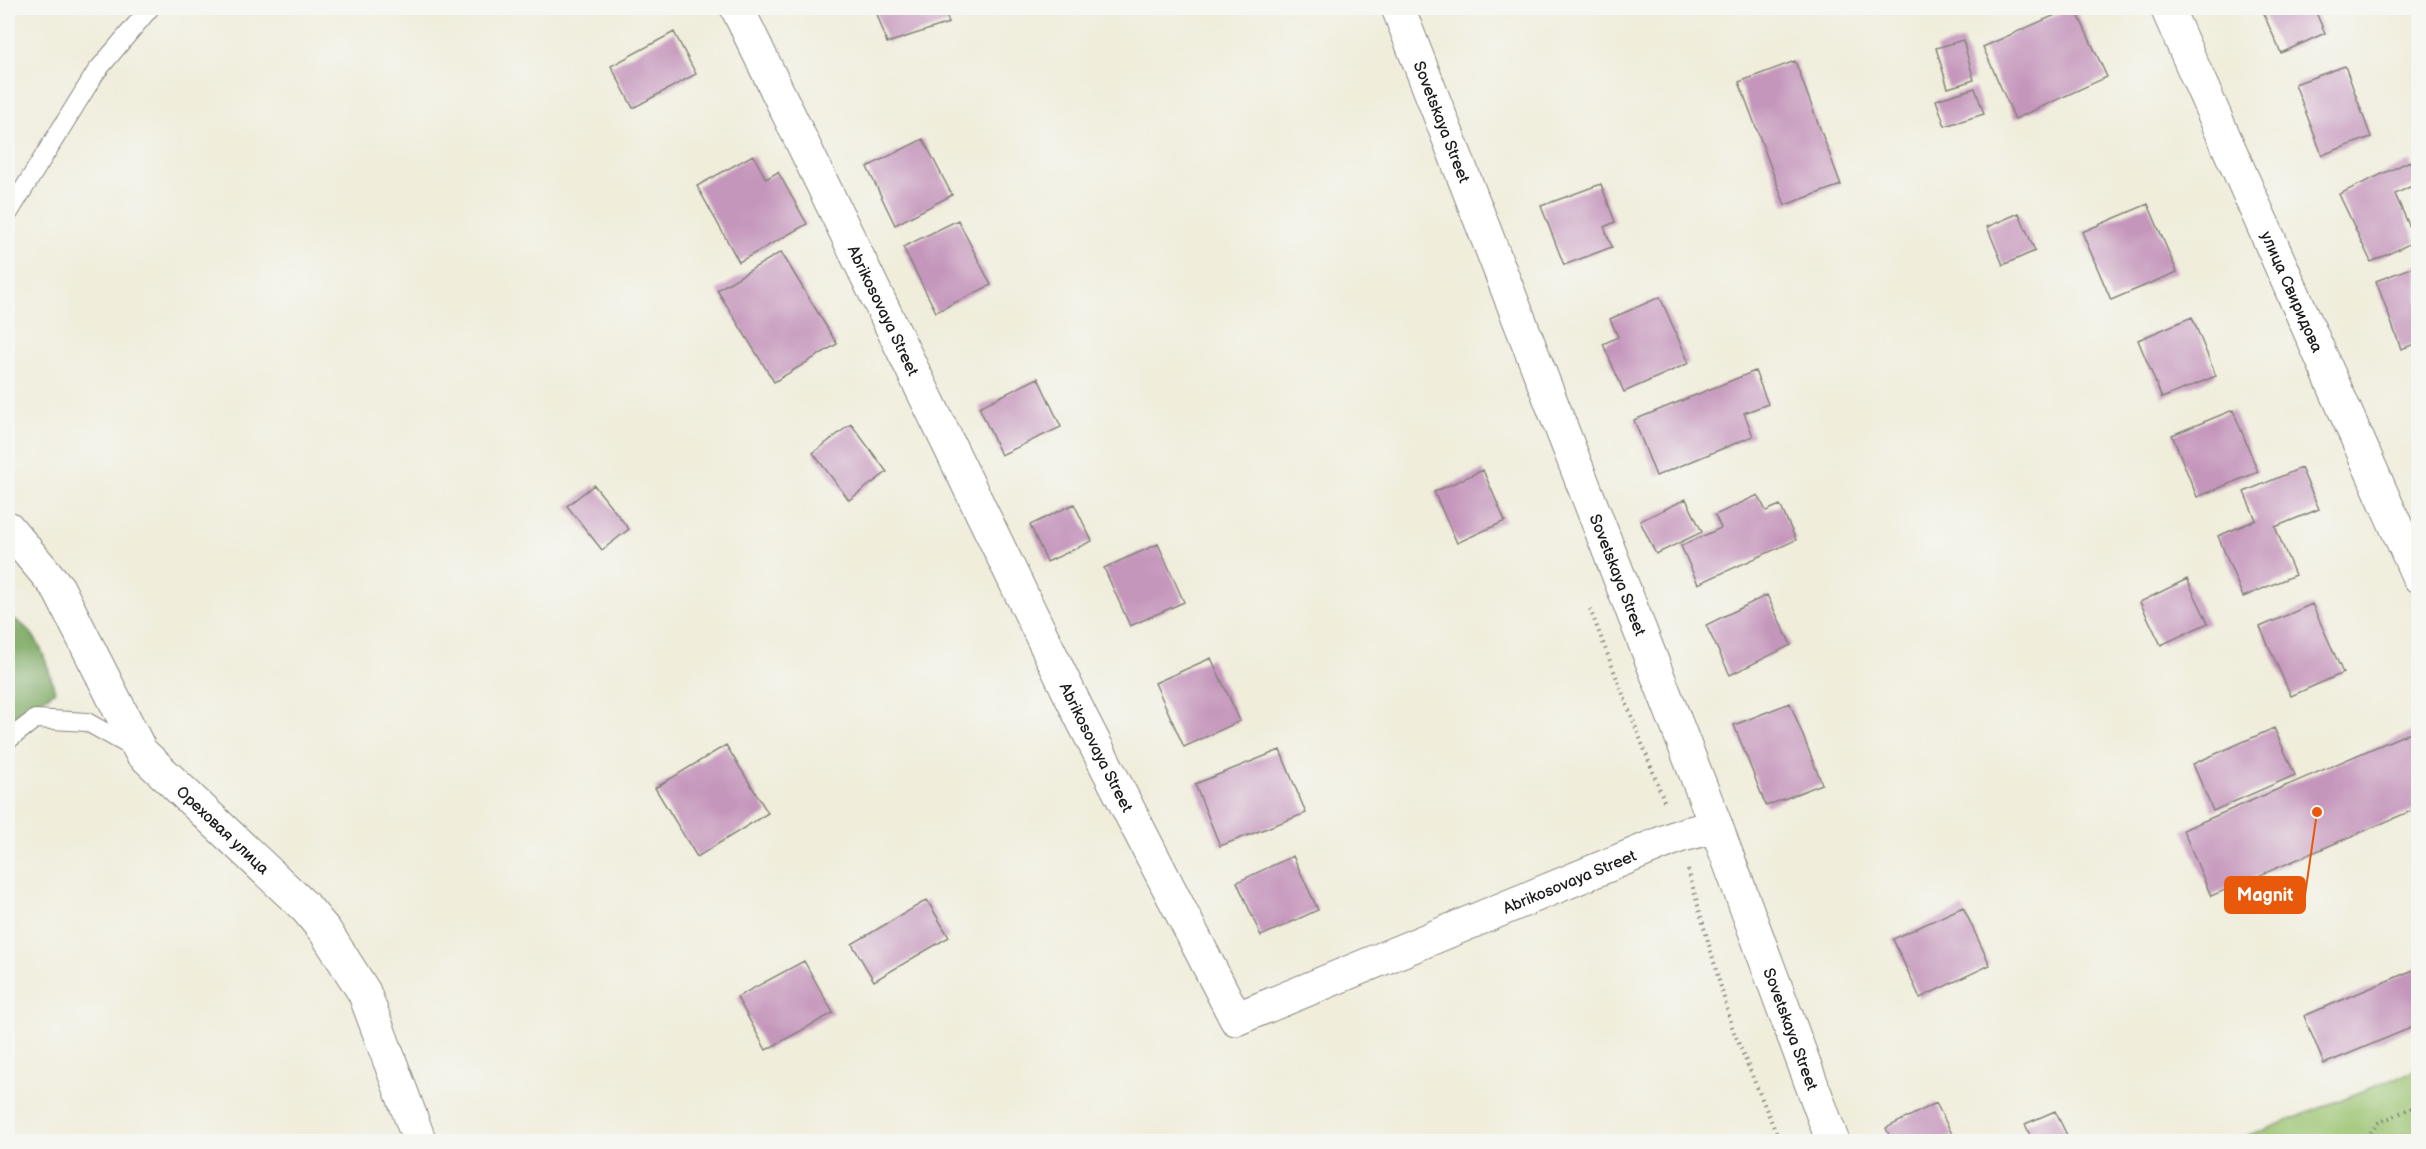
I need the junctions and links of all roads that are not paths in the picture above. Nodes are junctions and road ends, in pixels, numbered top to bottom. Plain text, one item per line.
1 (150, 8) edge
2 (737, 8) edge
3 (1398, 8) edge
4 (2167, 8) edge
5 (8, 214) edge
6 (8, 528) edge
7 (2418, 576) edge
8 (8, 740) edge
9 (141, 752) junction
10 (1716, 826) junction
11 (420, 1142) edge
12 (1833, 1142) edge

1 - 5 lane
2 - 10 street, Abrikosovaya Street
3 - 10 street, Sovetskaya Street
4 - 7 street, улица Свиридова
6 - 9 street, Ореховая улица
8 - 9 lane
9 - 11 street, Ореховая улица
10 - 12 street, Sovetskaya Street

